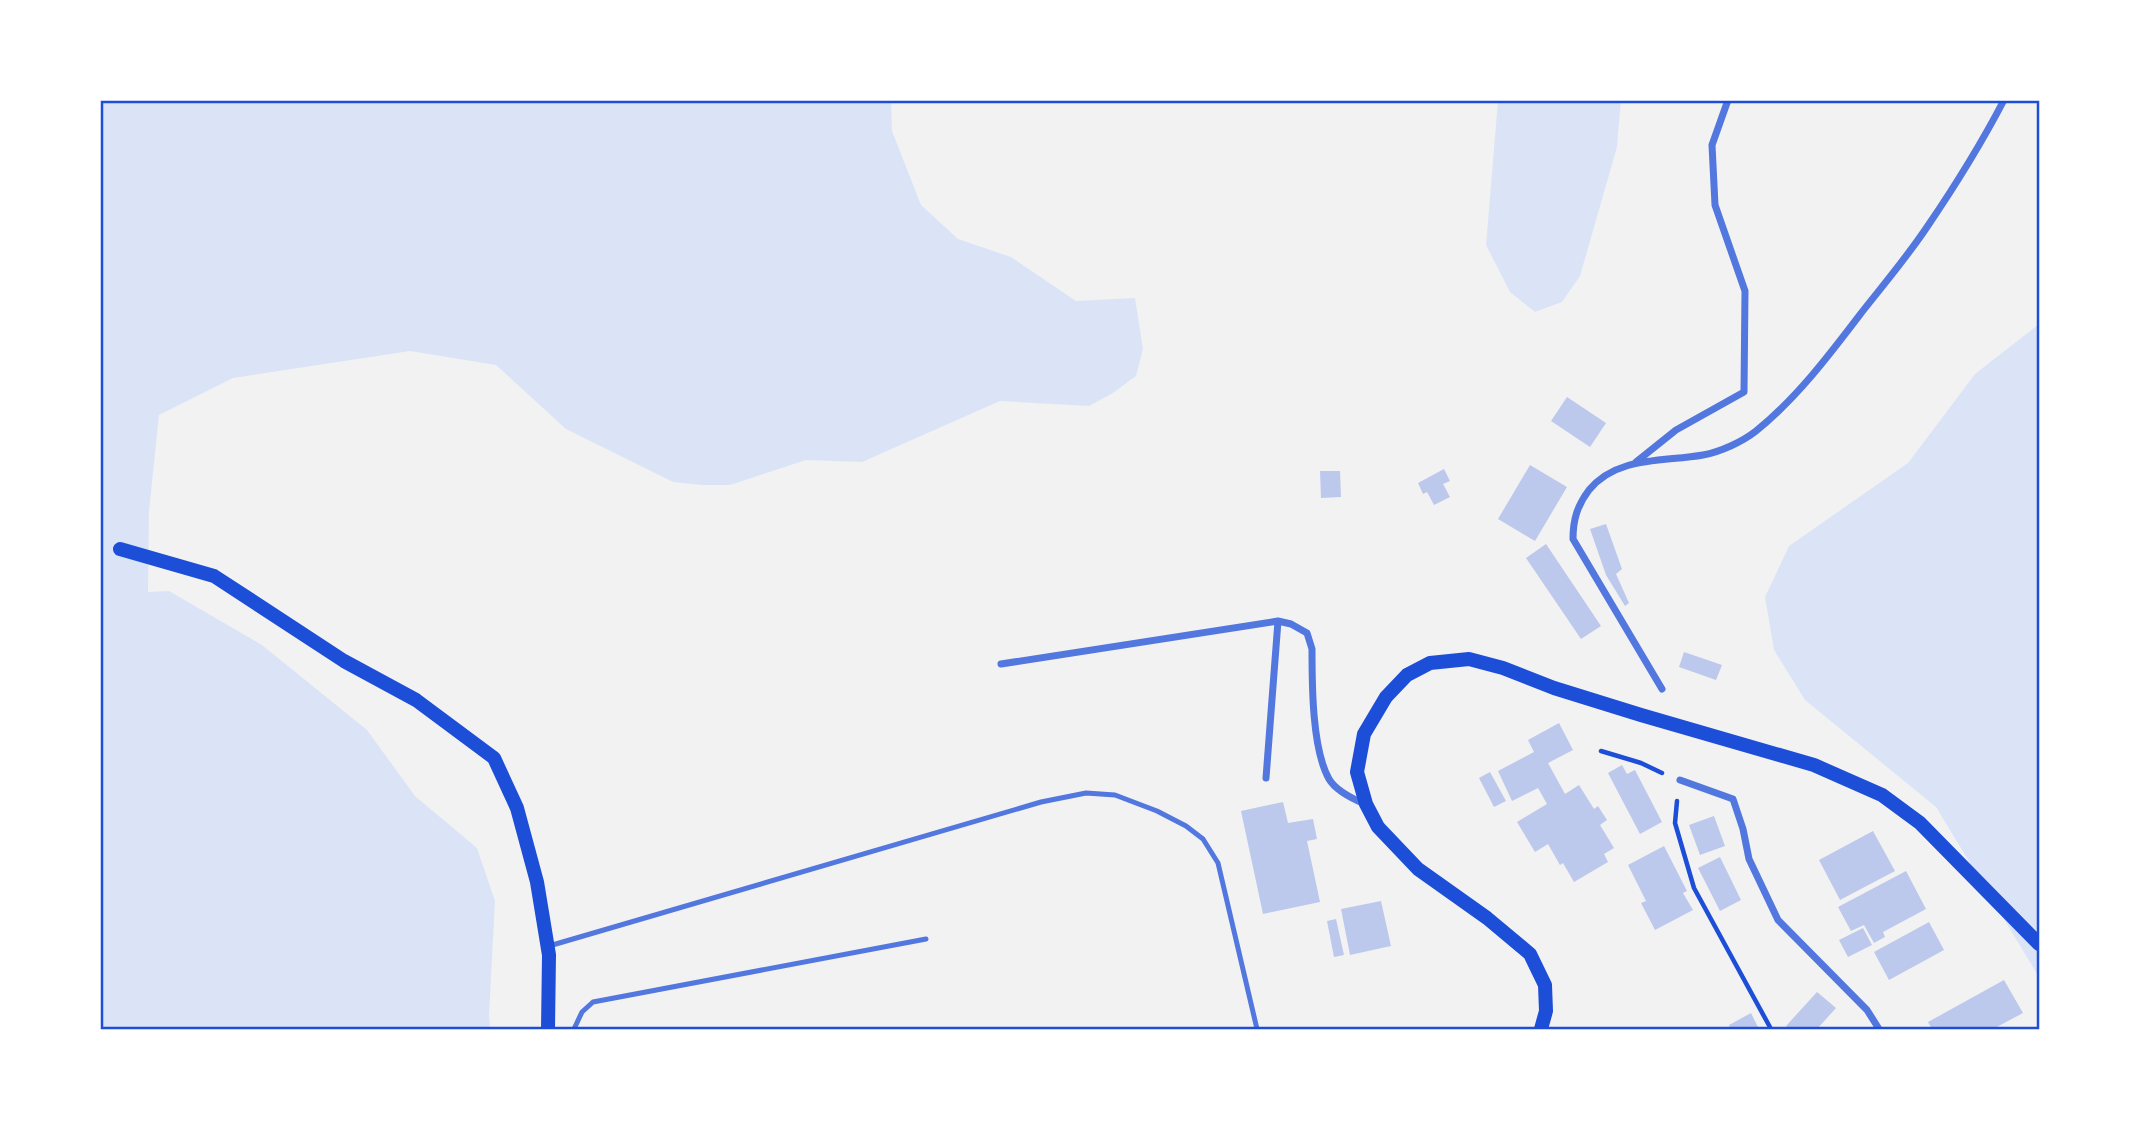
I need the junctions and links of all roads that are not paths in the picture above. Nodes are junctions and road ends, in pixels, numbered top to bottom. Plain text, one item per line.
1 (1728, 100) edge
2 (2004, 100) edge
3 (1636, 463) junction
4 (120, 549) dead end
5 (1278, 621) junction
6 (1001, 664) dead end
7 (1662, 689) dead end
8 (1266, 778) dead end
9 (1680, 780) road end
10 (1366, 804) junction
11 (926, 939) dead end
12 (2039, 944) edge
13 (547, 946) junction
14 (548, 1029) edge
15 (574, 1029) edge
16 (1256, 1029) edge
17 (1541, 1029) edge
18 (1879, 1029) edge

1 - 3 street
2 - 3 street
3 - 7 street
4 - 13 main road
5 - 6 street
5 - 8 street
5 - 10 street
9 - 18 street
10 - 12 main road
10 - 17 main road
11 - 15 lane
13 - 14 main road
13 - 16 lane

